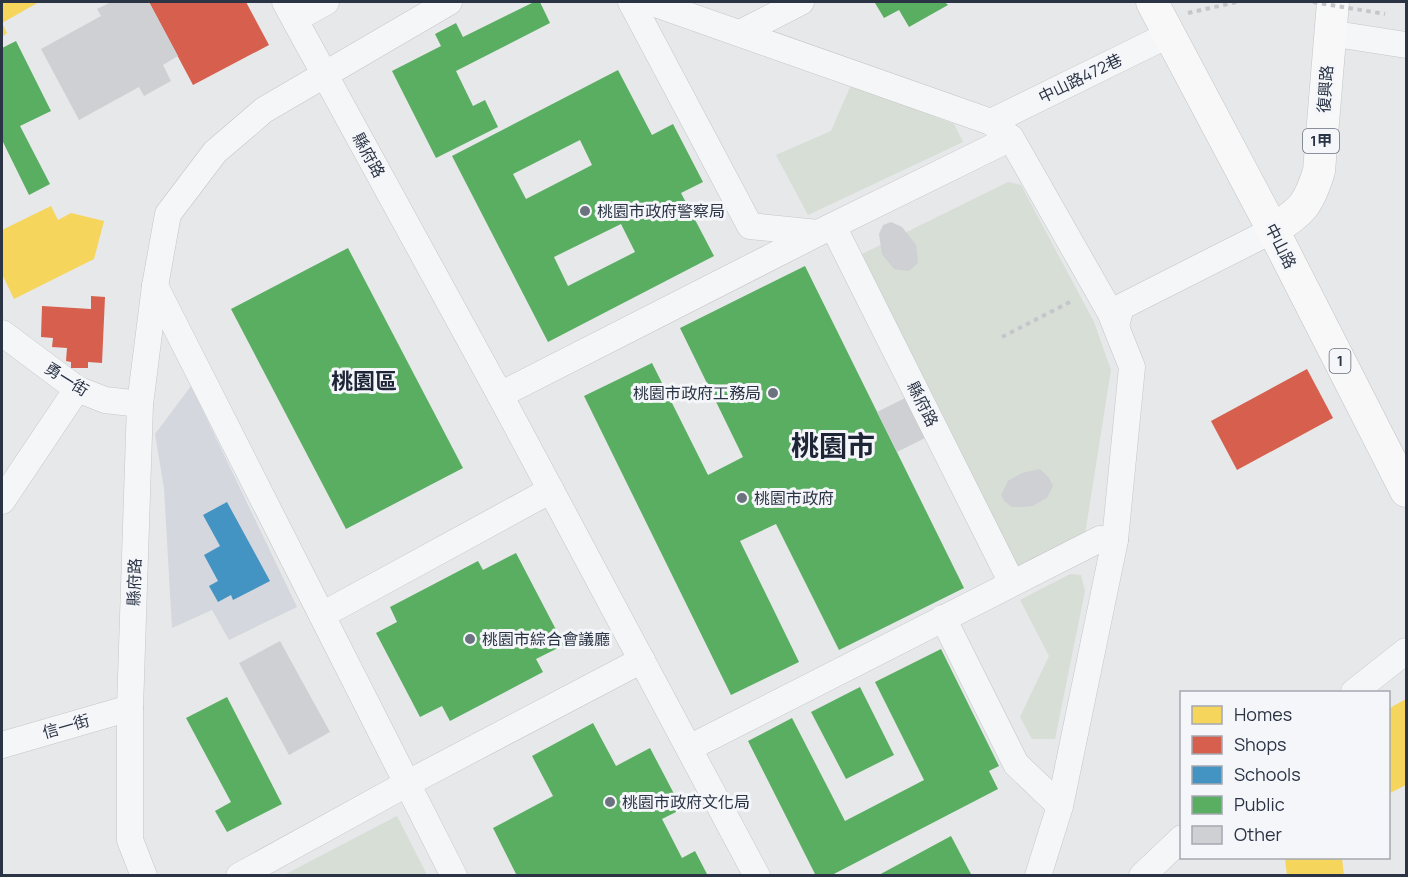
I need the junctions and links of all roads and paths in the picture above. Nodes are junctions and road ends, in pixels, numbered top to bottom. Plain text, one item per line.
1 (326, 2) edge
2 (449, 2) edge
3 (631, 2) edge
4 (650, 2) edge
5 (801, 2) edge
6 (1152, 2) edge
7 (1237, 2) edge
8 (1313, 2) edge
9 (1332, 2) edge
10 (290, 10) edge
11 (1385, 14) dead end
12 (1179, 24) junction
13 (740, 33) junction
14 (1329, 33) junction
15 (1407, 45) edge
16 (324, 74) junction
17 (991, 122) junction
18 (1011, 138) junction
19 (826, 230) junction
20 (1273, 230) junction
21 (155, 286) junction
22 (1105, 307) junction
23 (2, 333) edge
24 (1002, 337) dead end
25 (77, 389) junction
26 (500, 395) junction
27 (140, 404) junction
28 (551, 490) junction
29 (1407, 492) edge
30 (2, 501) edge
31 (1115, 540) junction
32 (1012, 583) junction
33 (322, 615) junction
34 (943, 618) junction
35 (1407, 651) edge
36 (642, 660) junction
37 (1357, 691) edge
38 (130, 708) junction
39 (2, 745) edge
40 (689, 748) junction
41 (408, 783) junction
42 (1060, 806) junction
43 (1180, 840) edge
44 (139, 874) edge
45 (1039, 875) edge
46 (239, 876) edge
47 (454, 876) edge
48 (757, 876) edge
49 (1142, 876) edge

1 - 10 street
2 - 16 street, 縣府路
3 - 19 street
4 - 13 street
5 - 13 street
6 - 12 main road, 中山路 / 1
7 - 12 path
8 - 11 path, bridge
9 - 14 main road, 復興路 / 1甲
10 - 16 street, 縣府路
12 - 17 street, 中山路472巷
12 - 20 main road, 中山路 / 1
13 - 17 street
14 - 15 street
14 - 20 main road, 復興路 / 1甲
16 - 21 street, 縣府路
16 - 26 street, 縣府路
17 - 18 street
18 - 19 street
18 - 22 street
19 - 26 street
19 - 32 street, 縣府路
20 - 22 street
20 - 29 main road, 中山路 / 1
21 - 27 street, 縣府路
21 - 33 street
22 - 24 path
22 - 31 street
23 - 25 street, 勇一街
25 - 27 street, 勇一街
25 - 30 street
26 - 28 street, 縣府路
27 - 38 street, 縣府路
28 - 33 street
28 - 36 street, 縣府路
31 - 32 street
31 - 42 street
32 - 34 street
33 - 41 street
34 - 40 street
34 - 42 street
35 - 37 street
36 - 40 street, 縣府路
36 - 41 street
38 - 39 street, 信一街
38 - 44 street, 縣府路
40 - 48 street, 縣府路
41 - 46 street
41 - 47 street
42 - 45 street
43 - 49 street

